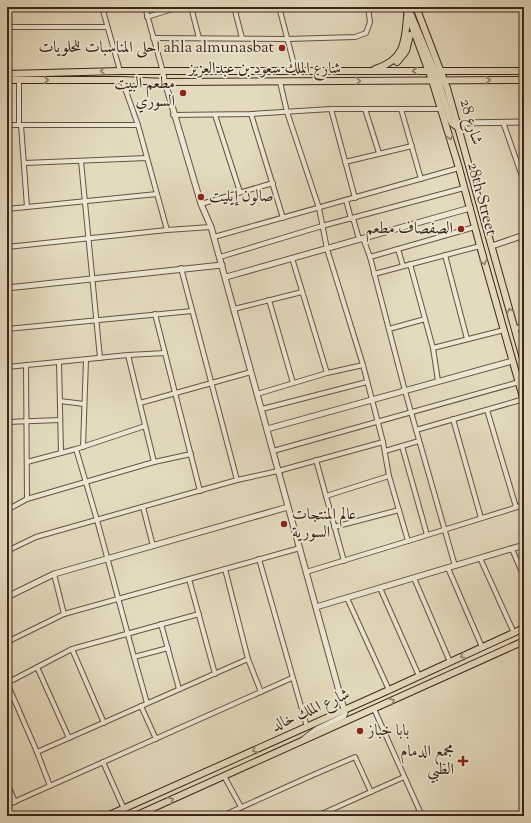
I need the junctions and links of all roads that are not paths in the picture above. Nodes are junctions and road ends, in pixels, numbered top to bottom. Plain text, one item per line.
1 (102, 7) edge
2 (145, 7) edge
3 (179, 7) edge
4 (191, 7) edge
5 (234, 7) edge
6 (279, 7) edge
7 (368, 7) edge
8 (416, 7) edge
9 (406, 11) edge
10 (147, 17) junction
11 (411, 24) junction
12 (7, 27) edge
13 (107, 27) junction
14 (153, 38) junction
15 (199, 38) junction
16 (242, 38) junction
17 (287, 38) junction
18 (120, 71) junction
19 (368, 71) junction
20 (384, 71) junction
21 (435, 71) junction
22 (524, 71) edge
23 (164, 72) junction
24 (296, 72) junction
25 (7, 74) edge
26 (7, 80) edge
27 (19, 80) junction
28 (122, 80) junction
29 (438, 80) junction
30 (524, 80) edge
31 (164, 82) junction
32 (280, 82) junction
33 (331, 109) junction
34 (365, 109) junction
35 (401, 109) junction
36 (441, 109) junction
37 (288, 112) junction
38 (251, 114) junction
39 (173, 115) junction
40 (215, 115) junction
41 (503, 122) junction
42 (524, 122) edge
43 (7, 125) edge
44 (20, 125) junction
45 (138, 125) junction
46 (458, 126) junction
47 (412, 146) junction
48 (379, 153) junction
49 (147, 158) junction
50 (81, 160) junction
51 (345, 162) junction
52 (24, 163) junction
53 (459, 168) junction
54 (421, 179) junction
55 (524, 182) edge
56 (273, 183) junction
57 (464, 188) junction
58 (240, 192) junction
59 (157, 194) junction
60 (355, 198) junction
61 (346, 200) junction
62 (84, 201) junction
63 (201, 204) junction
64 (27, 207) junction
65 (319, 208) junction
66 (470, 208) junction
67 (7, 209) edge
68 (283, 218) junction
69 (352, 219) junction
70 (212, 226) junction
71 (322, 226) junction
72 (475, 227) junction
73 (167, 230) junction
74 (214, 236) junction
75 (522, 236) edge
76 (88, 238) junction
77 (361, 238) junction
78 (480, 246) junction
79 (492, 246) junction
80 (7, 247) edge
81 (524, 248) edge
82 (327, 249) junction
83 (398, 249) junction
84 (445, 255) junction
85 (220, 256) junction
86 (370, 257) junction
87 (292, 258) junction
88 (222, 264) junction
89 (410, 264) junction
90 (403, 266) junction
91 (181, 268) junction
92 (374, 274) junction
93 (226, 277) junction
94 (92, 279) junction
95 (7, 288) edge
96 (302, 292) junction
97 (269, 300) junction
98 (234, 309) junction
99 (192, 311) junction
100 (155, 314) junction
101 (425, 319) junction
102 (96, 320) junction
103 (524, 326) edge
104 (7, 329) edge
105 (389, 329) junction
106 (515, 329) junction
107 (504, 330) junction
108 (466, 339) junction
109 (433, 348) junction
110 (165, 354) junction
111 (128, 355) junction
112 (100, 358) junction
113 (86, 360) junction
114 (512, 361) junction
115 (59, 362) junction
116 (524, 362) edge
117 (26, 365) junction
118 (363, 365) junction
119 (7, 367) edge
120 (251, 372) junction
121 (327, 373) junction
122 (438, 381) junction
123 (367, 382) junction
124 (518, 382) junction
125 (211, 383) junction
126 (294, 383) junction
127 (405, 390) junction
128 (175, 393) junction
129 (257, 394) junction
130 (372, 400) junction
131 (524, 400) edge
132 (60, 402) junction
133 (84, 404) junction
134 (140, 404) junction
135 (262, 410) junction
136 (487, 410) junction
137 (411, 412) junction
138 (453, 419) junction
139 (60, 420) junction
140 (27, 421) junction
141 (378, 421) junction
142 (7, 422) edge
143 (145, 426) junction
144 (267, 429) junction
145 (416, 430) junction
146 (419, 441) junction
147 (383, 442) junction
148 (402, 446) junction
149 (83, 447) junction
150 (76, 449) junction
151 (385, 450) junction
152 (273, 451) junction
153 (61, 453) junction
154 (191, 454) junction
155 (316, 460) junction
156 (27, 462) junction
157 (154, 462) junction
158 (278, 471) junction
159 (389, 476) junction
160 (238, 480) junction
161 (86, 482) junction
162 (200, 491) junction
163 (326, 496) junction
164 (27, 499) junction
165 (524, 505) edge
166 (143, 507) junction
167 (288, 507) junction
168 (516, 507) junction
169 (7, 510) edge
170 (399, 510) junction
171 (481, 518) junction
172 (97, 520) junction
173 (334, 527) junction
174 (444, 529) junction
175 (427, 535) junction
176 (408, 541) junction
177 (524, 545) edge
178 (153, 546) junction
179 (300, 548) junction
180 (512, 549) junction
181 (7, 551) edge
182 (480, 558) junction
183 (108, 559) junction
184 (259, 559) junction
185 (344, 561) junction
186 (455, 566) junction
187 (448, 568) junction
188 (225, 569) junction
189 (306, 572) junction
190 (54, 574) junction
191 (524, 577) edge
192 (189, 578) junction
193 (414, 578) junction
194 (380, 588) junction
195 (7, 597) edge
196 (119, 598) junction
197 (347, 598) junction
198 (316, 607) junction
199 (64, 614) junction
200 (199, 614) junction
201 (161, 624) junction
202 (524, 628) edge
203 (129, 633) junction
204 (514, 633) junction
205 (524, 641) edge
206 (7, 642) edge
207 (482, 647) junction
208 (168, 648) junction
209 (72, 649) junction
210 (134, 657) junction
211 (248, 659) junction
212 (450, 662) junction
213 (37, 667) junction
214 (215, 674) junction
215 (419, 676) junction
216 (292, 678) junction
217 (7, 683) edge
218 (179, 689) junction
219 (388, 690) junction
220 (262, 692) junction
221 (147, 703) junction
222 (141, 706) junction
223 (374, 709) junction
224 (344, 710) junction
225 (104, 723) junction
226 (307, 727) junction
227 (69, 738) junction
228 (156, 739) junction
229 (302, 741) junction
230 (38, 752) junction
231 (103, 762) junction
232 (224, 776) junction
233 (404, 777) junction
234 (7, 783) edge
235 (50, 786) junction
236 (371, 792) junction
237 (15, 802) junction
238 (7, 805) edge
239 (241, 807) junction
240 (124, 809) junction
241 (107, 816) edge
242 (135, 816) edge
243 (222, 816) edge
244 (317, 816) edge
245 (422, 816) edge

1 - 13 street
2 - 10 street
3 - 10 street
4 - 15 street
5 - 16 street
6 - 17 street
7 - 17 street
8 - 21 main road
9 - 11 main road, 28th Street
9 - 19 main road
9 - 21 main road
10 - 14 street
11 - 20 main road
11 - 21 main road, 28th Street
12 - 13 street
13 - 18 street
14 - 15 street
14 - 23 street
15 - 16 street
16 - 17 street
17 - 24 street
18 - 23 main road, شارع الملك سعود بن عبدالعزيز
18 -> 25 main road, شارع الملك سعود بن عبدالعزيز
19 - 20 main road, شارع الملك سعود بن عبدالعزيز
19 - 24 main road, شارع الملك سعود بن عبدالعزيز
21 -> 20 main road, شارع الملك سعود بن عبدالعزيز
21 - 22 main road, شارع الملك سعود بن عبدالعزيز
21 - 29 main road, 28th Street
21 - 29 main road
23 - 24 main road, شارع الملك سعود بن عبدالعزيز
23 - 31 street
26 - 27 main road, شارع الملك سعود بن عبدالعزيز
27 -> 28 main road, شارع الملك سعود بن عبدالعزيز
27 - 44 street
28 - 31 main road, شارع الملك سعود بن عبدالعزيز
28 - 45 street
29 -> 30 main road, شارع الملك سعود بن عبدالعزيز
32 -> 29 main road, شارع الملك سعود بن عبدالعزيز
29 - 36 main road, 28th Street
29 - 46 main road, شارع 28
31 - 32 main road, شارع الملك سعود بن عبدالعزيز
31 - 39 street
32 - 37 street
33 - 34 street
33 - 37 street
33 - 51 street
34 - 35 street
34 - 48 street
35 - 36 street
35 - 47 street
36 -> 53 main road, 28th Street
37 - 38 street
37 - 65 street
38 - 40 street
38 - 56 street
39 - 40 street
39 - 63 street
40 - 58 street
41 - 42 street
41 - 46 street
41 - 55 street
43 - 44 street
44 - 45 street
44 - 52 street
45 - 49 street
46 - 79 main road, شارع 28
47 - 48 street
47 - 54 street
48 - 51 street
49 - 50 street
49 - 59 street
50 - 52 street
50 - 62 street
51 - 60 street
52 - 64 street
53 - 54 street
53 - 57 main road, 28th Street
54 - 60 street
56 - 58 street
56 - 68 street
57 - 66 main road, 28th Street
57 - 69 street
58 - 63 street
59 - 62 street
59 - 73 street
60 - 61 street
61 - 65 street
61 - 69 street
62 - 64 street
62 - 76 street
63 - 70 street
64 - 67 street
65 - 68 street
65 - 71 street
66 - 72 main road, 28th Street
66 - 77 street
68 - 74 street
69 - 71 street
69 - 77 street
70 - 73 street
70 - 74 street
71 - 82 street
71 - 85 street
72 - 78 main road, 28th Street
72 - 83 street
73 - 76 street
74 - 85 street
75 - 79 street
75 - 81 street
76 - 80 street
76 - 94 street
77 - 82 street
77 - 86 street
78 - 84 street
78 -> 107 main road, 28th Street
106 -> 79 main road, شارع 28
82 - 87 street
82 - 118 street
83 - 86 street
83 - 90 street
84 - 89 street
84 - 108 street
85 - 88 street
86 - 92 street
87 - 93 street
87 - 96 street
88 - 91 street
88 - 93 street
89 - 90 street
89 - 101 street
90 - 92 street
91 - 94 street
91 - 99 street
92 - 105 street
93 - 98 street
94 - 95 street
94 - 102 street
96 - 97 street
96 - 121 street
97 - 98 street
97 - 126 street
98 - 120 street
99 - 100 street
99 - 125 street
100 - 102 street
100 - 110 street
101 - 105 street
101 - 109 street
102 - 104 street
102 - 112 street
103 - 106 street
105 - 127 street
106 - 116 main road, شارع 28
107 - 108 street
107 - 114 main road, 28th Street
108 - 109 street
109 - 122 street
110 - 111 street
110 - 128 street
111 - 112 street
111 - 134 street
112 - 113 street
113 - 115 street
113 - 133 street
114 - 122 street
114 - 124 main road, 28th Street
115 - 117 street
115 - 132 street
117 - 119 street
117 - 140 street
118 - 121 street
118 - 123 street
120 - 125 street
120 - 129 street
121 - 126 street
122 - 127 street
123 - 130 street
123 - 135 street
124 - 131 main road, 28th Street
124 - 137 street
125 - 128 street
125 - 160 street
126 - 129 street
127 - 130 street
127 - 137 street
128 - 134 street
128 - 154 street
129 - 135 street
130 - 141 street
130 - 144 street
131 - 136 street
132 - 133 street
132 - 139 street
133 - 149 street
134 - 143 street
135 - 144 street
136 - 138 street
136 - 168 street
137 - 141 street
137 - 145 street
138 - 145 street
138 - 171 street
139 - 140 street
139 - 153 street
140 - 142 street
140 - 156 street
141 - 147 street
141 - 152 street
143 - 149 street
143 - 157 street
144 - 152 street
145 - 146 street
146 - 148 street
146 - 174 street
147 - 151 street
147 - 155 street
148 - 151 street
148 - 175 street
149 - 150 street
150 - 153 street
150 - 161 street
151 - 159 street
152 - 158 street
153 - 156 street
154 - 157 street
154 - 162 street
155 - 158 street
155 - 163 street
156 - 164 street
157 - 161 street
158 - 160 street
158 - 167 street
159 - 163 street
159 - 170 street
160 - 162 street
161 - 164 street
161 - 172 street
162 - 166 street
163 - 173 street
164 - 169 street
165 - 168 street
166 - 172 street
166 - 178 street
167 - 178 street
167 - 179 street
168 - 171 street
170 - 173 street
170 - 176 street
171 - 174 street
172 - 181 street
172 - 183 street
173 - 185 street
174 - 175 street
174 - 186 street
175 - 176 street
176 - 185 street
177 - 180 street
178 - 183 street
179 - 184 street
179 - 189 street
180 - 182 street
180 - 191 street
182 - 186 street
182 - 204 street
183 - 190 street
183 - 196 street
184 - 188 street
184 - 216 street
185 - 189 street
186 - 187 street
187 - 193 street
187 - 207 street
188 - 192 street
188 - 211 street
189 - 198 street
190 - 195 street
190 - 199 street
192 - 196 street
192 - 200 street
193 - 194 street
193 - 212 street
194 - 197 street
194 - 215 street
196 - 199 street
196 - 203 street
197 - 198 street
197 - 219 street
198 - 224 street
199 - 206 street
200 - 201 street
200 - 214 street
201 - 203 street
201 - 208 street
202 - 204 main road, شارع الملك خالد
203 - 209 street
203 - 210 street
204 - 207 main road, شارع الملك خالد
223 -> 205 main road, شارع الملك خالد
207 -> 212 main road, شارع الملك خالد
208 - 210 street
208 - 218 street
209 - 213 street
209 - 225 street
210 - 221 street
211 - 214 street
211 - 220 street
212 - 215 main road, شارع الملك خالد
213 - 217 street
213 - 227 street
214 - 218 street
215 - 219 main road, شارع الملك خالد
216 - 220 street
216 - 226 street
217 - 230 street
218 - 221 street
219 - 224 main road, شارع الملك خالد
220 - 228 street
221 - 222 street
222 - 225 street
222 - 228 street
223 - 229 main road, شارع الملك خالد
223 - 233 street
224 - 226 main road, شارع الملك خالد
224 - 229 street
225 - 227 street
226 -> 240 main road, شارع الملك خالد
227 - 230 street
228 - 231 street
229 - 232 main road, شارع الملك خالد
230 - 235 street
231 - 235 street
231 - 240 street
232 - 239 street
242 -> 232 main road, شارع الملك خالد
233 - 236 street
233 - 245 street
234 - 237 street
235 - 237 street
236 - 239 street
236 - 244 street
237 - 238 street
239 - 243 street
240 - 241 main road, شارع الملك خالد

